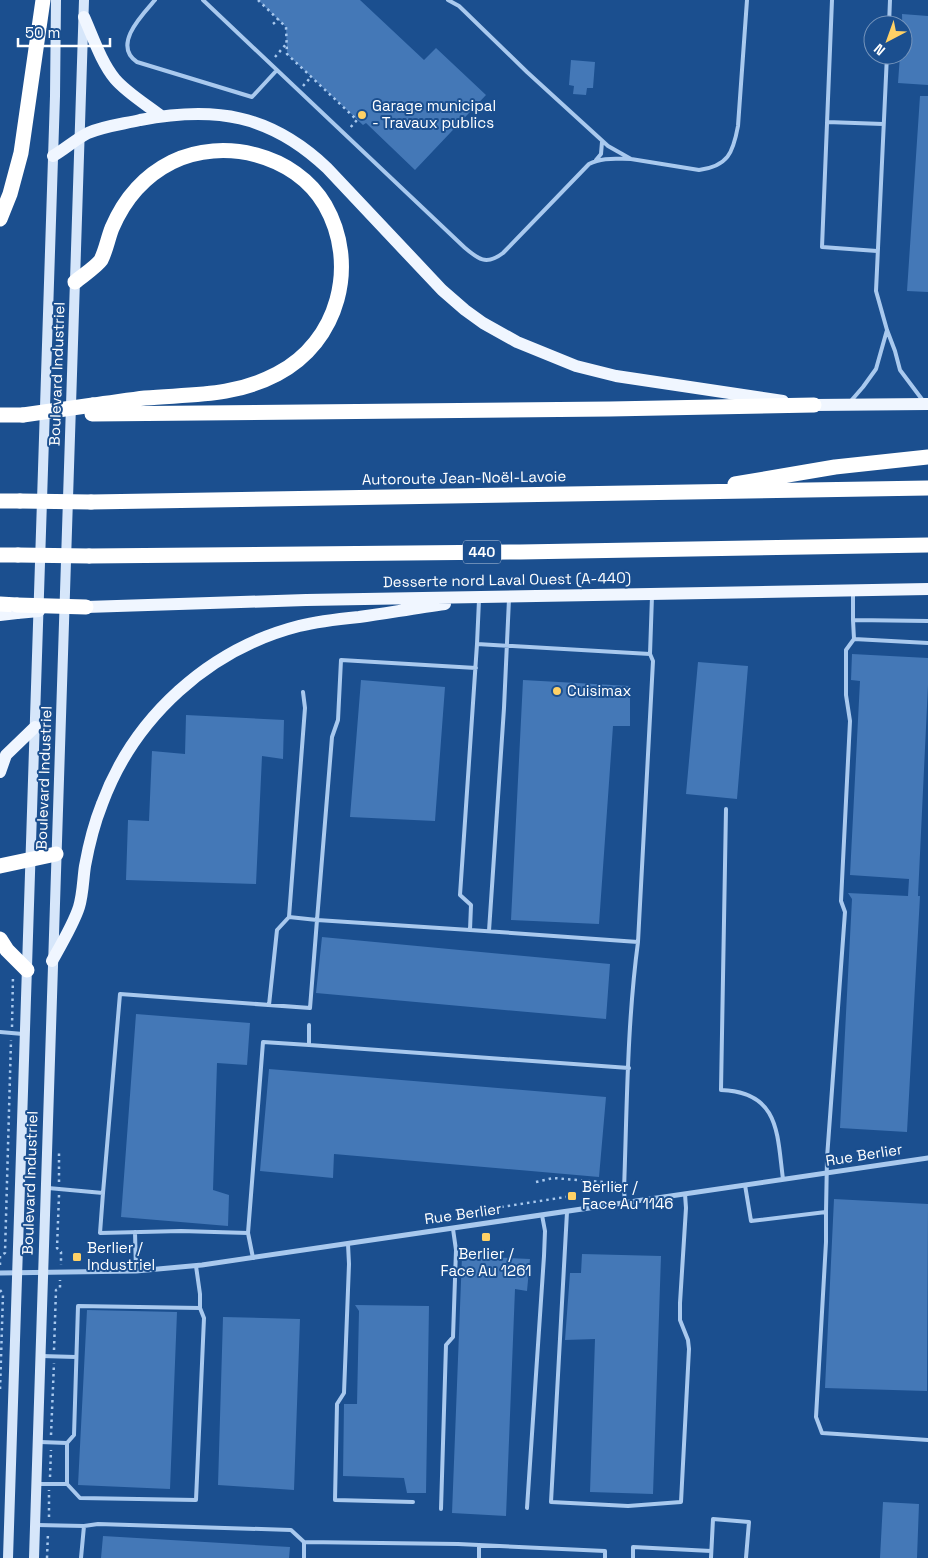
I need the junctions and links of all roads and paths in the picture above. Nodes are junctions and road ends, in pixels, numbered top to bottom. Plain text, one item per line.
1 (43, 0) edge
2 (56, 0) edge
3 (84, 0) edge
4 (155, 0) edge
5 (203, 0) edge
6 (258, 0) edge
7 (449, 0) edge
8 (746, 0) edge
9 (832, 0) edge
10 (890, 0) edge
11 (889, 15) edge
12 (84, 17) junction
13 (279, 19) junction
14 (273, 24) dead end
15 (287, 43) junction
16 (274, 57) dead end
17 (886, 65) edge
18 (277, 70) junction
19 (312, 77) junction
20 (299, 91) junction
21 (161, 116) junction
22 (827, 122) junction
23 (883, 124) junction
24 (350, 128) dead end
25 (80, 138) junction
26 (602, 142) junction
27 (53, 156) junction
28 (630, 159) junction
29 (596, 160) junction
30 (0, 219) edge
31 (877, 251) junction
32 (75, 282) junction
33 (887, 330) junction
34 (926, 404) edge
35 (814, 405) junction
36 (847, 405) junction
37 (93, 410) junction
38 (0, 415) edge
39 (928, 457) edge
40 (928, 488) edge
41 (684, 492) junction
42 (0, 501) edge
43 (928, 545) edge
44 (0, 555) edge
45 (928, 590) edge
46 (853, 591) junction
47 (652, 594) junction
48 (509, 596) junction
49 (479, 598) junction
50 (0, 604) edge
51 (86, 607) joint
52 (17, 609) junction
53 (0, 615) edge
54 (853, 620) junction
55 (928, 621) edge
56 (854, 639) junction
57 (928, 643) edge
58 (477, 644) junction
59 (508, 646) junction
60 (650, 654) junction
61 (476, 668) junction
62 (303, 692) dead end
63 (35, 727) junction
64 (0, 772) edge
65 (726, 809) dead end
66 (56, 854) junction
67 (30, 860) junction
68 (0, 866) edge
69 (289, 917) junction
70 (317, 920) junction
71 (470, 930) junction
72 (489, 931) junction
73 (0, 939) edge
74 (638, 942) junction
75 (52, 961) junction
76 (27, 970) junction
77 (13, 999) dead end
78 (269, 1005) junction
79 (309, 1025) dead end
80 (0, 1032) edge
81 (12, 1033) junction
82 (25, 1034) junction
83 (308, 1045) junction
84 (629, 1068) junction
85 (928, 1158) edge
86 (828, 1173) junction
87 (783, 1179) junction
88 (536, 1182) dead end
89 (615, 1183) dead end
90 (745, 1185) junction
91 (45, 1188) junction
92 (103, 1193) junction
93 (686, 1194) junction
94 (572, 1196) dead end
95 (58, 1197) dead end
96 (625, 1203) junction
97 (482, 1210) dead end
98 (567, 1212) junction
99 (826, 1212) junction
100 (542, 1215) junction
101 (453, 1229) junction
102 (135, 1232) junction
103 (248, 1233) junction
104 (348, 1244) junction
105 (61, 1252) dead end
106 (0, 1256) edge
107 (253, 1258) junction
108 (196, 1266) junction
109 (136, 1271) junction
110 (43, 1272) junction
111 (0, 1273) edge
112 (18, 1273) junction
113 (60, 1288) dead end
114 (0, 1290) edge
115 (200, 1308) junction
116 (54, 1350) dead end
117 (40, 1356) junction
118 (76, 1357) junction
119 (54, 1363) dead end
120 (0, 1390) edge
121 (51, 1436) dead end
122 (928, 1440) edge
123 (37, 1442) junction
124 (67, 1442) junction
125 (51, 1450) dead end
126 (50, 1478) dead end
127 (36, 1484) junction
128 (67, 1484) junction
129 (49, 1491) dead end
130 (413, 1502) dead end
131 (527, 1508) dead end
132 (441, 1509) dead end
133 (49, 1518) dead end
134 (34, 1525) junction
135 (84, 1526) junction
136 (48, 1534) dead end
137 (304, 1542) junction
138 (479, 1545) junction
139 (711, 1551) junction
140 (8, 1558) edge
141 (34, 1558) edge
142 (47, 1558) edge
143 (81, 1558) edge
144 (304, 1558) edge
145 (478, 1558) edge
146 (605, 1558) edge
147 (633, 1558) edge
148 (712, 1558) edge
149 (746, 1558) edge

1 - 30 highway
2 - 27 street, Boulevard Industriel
3 - 12 street, Boulevard Industriel
4 - 18 lane
5 - 18 lane
6 - 13 path
7 - 26 lane
8 - 28 lane
9 - 22 lane
10 - 11 lane
12 - 21 main road
12 - 25 street, Boulevard Industriel
13 - 14 path
13 - 15 path
15 - 16 path
15 - 19 path
17 - 23 lane
18 - 20 lane
19 - 20 path
19 - 24 path
20 - 29 lane
21 - 25 main road
21 - 35 main road
22 - 23 lane
22 - 31 lane
23 - 31 lane
25 - 27 main road
25 - 32 street, Boulevard Industriel
26 - 28 lane
26 - 29 lane
27 - 63 street, Boulevard Industriel
28 - 29 lane
31 - 33 lane
32 - 37 highway
32 - 66 street, Boulevard Industriel
33 - 34 lane
33 - 36 lane
34 - 36 main road
35 - 36 main road
35 - 37 highway
37 - 38 highway, bridge
39 - 41 highway
40 - 41 highway, Autoroute Jean-Noël-Lavoie
41 - 42 highway, Autoroute Jean-Noël-Lavoie, bridge
43 - 44 highway, 440, bridge
45 - 46 main road, Desserte nord Laval Ouest (A-440)
46 - 47 main road, Desserte nord Laval Ouest (A-440)
46 - 54 lane
47 - 48 main road, Desserte nord Laval Ouest (A-440)
47 - 60 lane
48 - 49 main road, Desserte nord Laval Ouest (A-440)
48 - 59 lane
49 - 51 main road, Desserte nord Laval Ouest (A-440)
49 - 58 lane
49 - 75 main road
50 - 52 highway
51 - 52 highway, bridge
52 - 53 main road
54 - 55 lane
54 - 56 lane
56 - 57 lane
56 - 86 lane
58 - 59 lane
58 - 61 lane
59 - 60 lane
59 - 72 lane
60 - 74 lane
61 - 70 lane
61 - 71 lane
62 - 69 lane
63 - 64 main road
63 - 67 street, Boulevard Industriel
65 - 87 lane
66 - 67 highway
66 - 75 street, Boulevard Industriel
67 - 68 highway
67 - 76 street, Boulevard Industriel
69 - 70 lane
69 - 78 lane
70 - 71 lane
70 - 78 lane
71 - 72 lane
72 - 74 lane
73 - 76 highway
74 - 84 lane
75 - 91 street, Boulevard Industriel
76 - 82 street, Boulevard Industriel
77 - 81 path, Boulevard Industriel
78 - 92 lane
79 - 83 lane
80 - 81 lane
81 - 82 lane
81 - 106 path, Boulevard Industriel
82 - 112 street, Boulevard Industriel
83 - 84 lane
83 - 103 lane
84 - 96 lane
85 - 86 street, Rue Berlier
86 - 87 street, Rue Berlier
86 - 99 lane
87 - 90 street, Rue Berlier
88 - 89 path
90 - 93 street, Rue Berlier
90 - 99 lane
91 - 92 lane
91 - 110 street, Boulevard Industriel
92 - 102 lane
93 - 96 street, Rue Berlier
93 - 98 lane
94 - 97 path
95 - 105 path, Boulevard Industriel
96 - 98 street, Rue Berlier
98 - 100 street, Rue Berlier
99 - 122 lane
100 - 101 street, Rue Berlier
100 - 131 lane
101 - 104 street, Rue Berlier
101 - 132 lane
102 - 103 lane
102 - 109 lane
103 - 107 lane
104 - 107 street, Rue Berlier
104 - 130 lane
107 - 108 street, Rue Berlier
108 - 109 street, Rue Berlier
108 - 115 lane
109 - 110 street, Rue Berlier
110 - 112 street, Rue Berlier
110 - 117 street, Boulevard Industriel
111 - 112 street, Rue Berlier
112 - 140 street, Boulevard Industriel
113 - 116 path
114 - 120 path
115 - 118 lane
115 - 128 lane
117 - 118 lane
117 - 123 street, Boulevard Industriel
118 - 124 lane
119 - 121 path
123 - 124 lane
123 - 127 street, Boulevard Industriel
124 - 128 lane
125 - 126 path
127 - 128 lane
127 - 134 street, Boulevard Industriel
129 - 133 path
134 - 135 lane
134 - 141 street, Boulevard Industriel
135 - 137 lane
135 - 143 lane
136 - 142 path
137 - 138 lane
137 - 144 lane
138 - 145 lane
138 - 146 lane
139 - 147 lane
139 - 148 lane
139 - 149 lane

